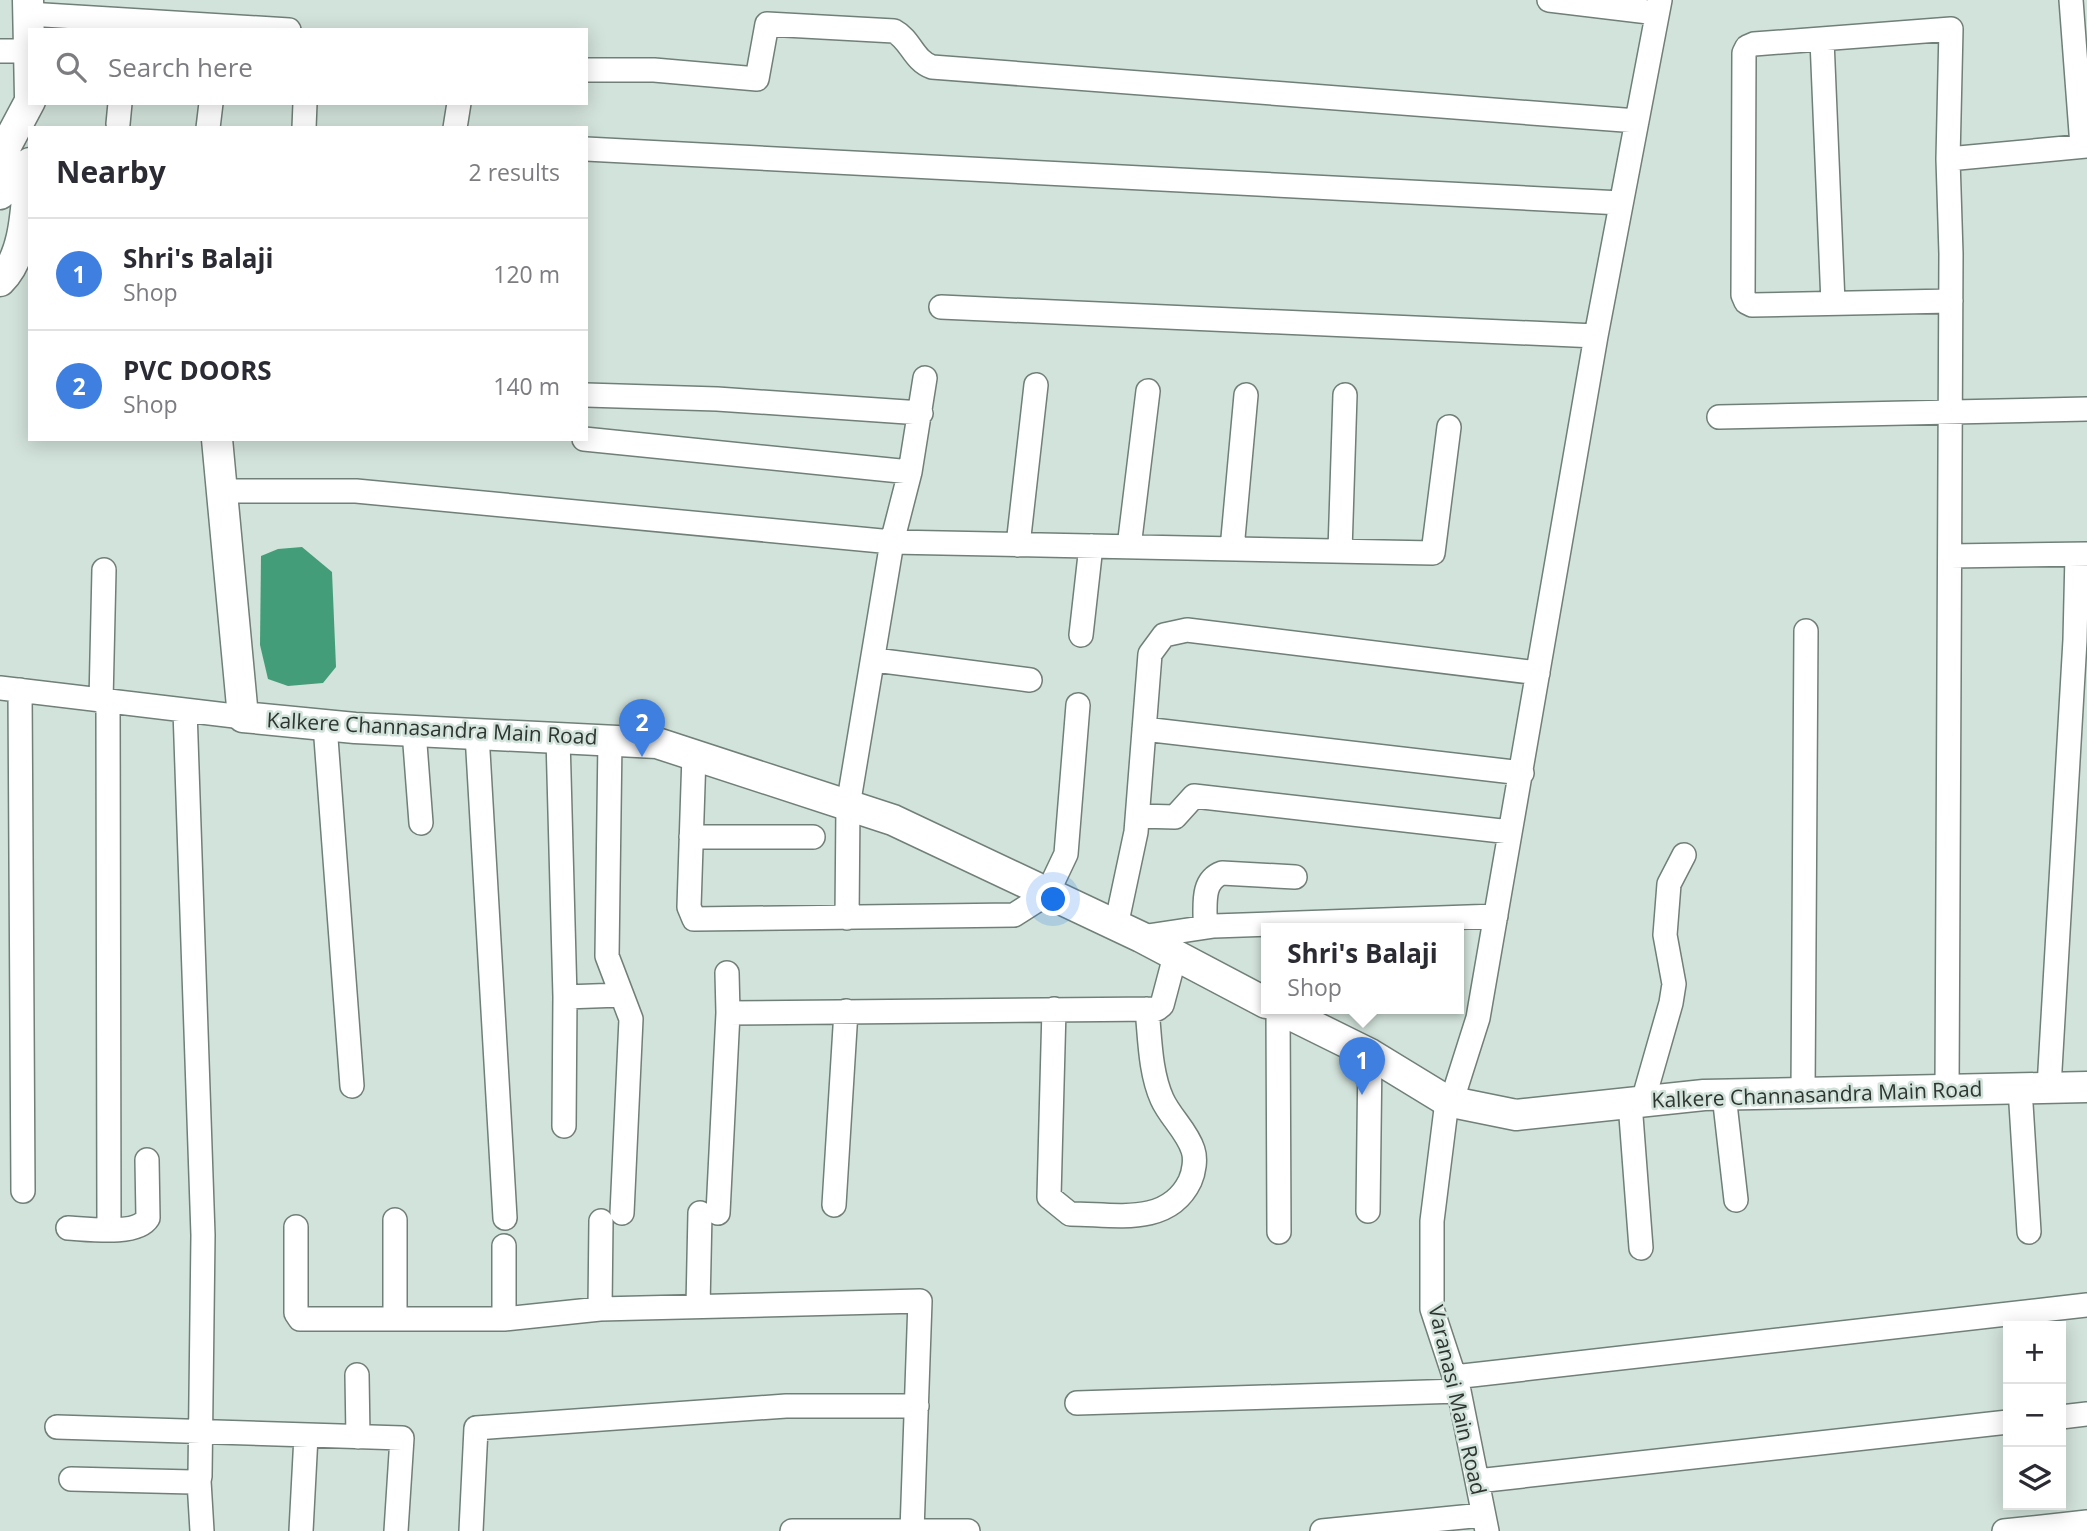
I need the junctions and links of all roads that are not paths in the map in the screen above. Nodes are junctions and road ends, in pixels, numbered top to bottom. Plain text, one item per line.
1 (1549, 0) edge
2 (2071, 0) edge
3 (28, 7) edge
4 (1658, 7) edge
5 (125, 24) edge
6 (219, 27) edge
7 (242, 28) edge
8 (1822, 40) junction
9 (14, 51) edge
10 (588, 70) edge
11 (28, 94) edge
12 (28, 104) edge
13 (30, 105) edge
14 (211, 105) edge
15 (305, 105) edge
16 (459, 105) edge
17 (1637, 121) junction
18 (32, 126) edge
19 (208, 126) edge
20 (304, 126) edge
21 (455, 126) edge
22 (2085, 146) edge
23 (588, 149) edge
24 (1948, 159) junction
25 (28, 181) edge
26 (0, 194) edge
27 (1621, 203) junction
28 (10, 269) edge
29 (1951, 301) junction
30 (1833, 303) junction
31 (941, 307) dead end
32 (1596, 336) junction
33 (925, 378) dead end
34 (1035, 385) dead end
35 (1148, 391) dead end
36 (588, 395) edge
37 (1246, 395) dead end
38 (1345, 395) dead end
39 (2087, 410) edge
40 (921, 413) junction
41 (1950, 414) junction
42 (1719, 417) dead end
43 (1449, 427) dead end
44 (588, 439) edge
45 (217, 441) edge
46 (910, 472) junction
47 (223, 491) junction
48 (892, 542) junction
49 (1018, 545) junction
50 (1091, 546) junction
51 (1129, 547) junction
52 (1232, 549) junction
53 (1340, 551) junction
54 (2082, 555) edge
55 (1950, 556) junction
56 (104, 570) dead end
57 (1807, 631) dead end
58 (1081, 635) dead end
59 (2081, 639) edge
60 (875, 660) junction
61 (1538, 673) junction
62 (1030, 680) dead end
63 (10, 689) edge
64 (104, 701) junction
65 (1078, 705) dead end
66 (184, 710) junction
67 (243, 717) junction
68 (2078, 718) edge
69 (325, 725) junction
70 (1144, 729) junction
71 (414, 731) junction
72 (477, 734) junction
73 (558, 738) junction
74 (610, 740) junction
75 (694, 754) junction
76 (1522, 773) junction
77 (848, 806) junction
78 (1138, 816) junction
79 (421, 823) dead end
80 (1510, 832) junction
81 (813, 837) dead end
82 (691, 838) junction
83 (1684, 855) dead end
84 (1295, 877) dead end
85 (1046, 894) junction
86 (1496, 916) junction
87 (847, 918) junction
88 (1311, 923) edge
89 (1261, 925) edge
90 (1205, 927) junction
91 (1128, 932) junction
92 (1175, 956) junction
93 (727, 973) dead end
94 (621, 995) junction
95 (565, 997) junction
96 (1261, 1000) edge
97 (1054, 1009) junction
98 (1147, 1009) junction
99 (846, 1011) junction
100 (727, 1013) junction
101 (1278, 1014) edge
102 (1288, 1014) edge
103 (1370, 1054) junction
104 (352, 1086) dead end
105 (2087, 1087) edge
106 (2034, 1088) junction
107 (1947, 1090) junction
108 (1803, 1093) junction
109 (1724, 1095) junction
110 (1449, 1102) junction
111 (1637, 1102) junction
112 (564, 1126) dead end
113 (147, 1160) dead end
114 (23, 1191) dead end
115 (1736, 1200) dead end
116 (834, 1205) dead end
117 (1368, 1211) dead end
118 (622, 1213) dead end
119 (505, 1218) dead end
120 (395, 1220) dead end
121 (601, 1221) dead end
122 (296, 1227) dead end
123 (68, 1228) dead end
124 (109, 1229) junction
125 (1279, 1232) dead end
126 (2029, 1232) dead end
127 (504, 1246) dead end
128 (1641, 1248) dead end
129 (2087, 1305) edge
130 (698, 1306) junction
131 (600, 1309) junction
132 (396, 1319) junction
133 (503, 1319) junction
134 (357, 1375) dead end
135 (1456, 1384) junction
136 (1077, 1403) dead end
137 (917, 1406) junction
138 (2087, 1414) edge
139 (2066, 1416) edge
140 (2003, 1423) edge
141 (57, 1427) dead end
142 (200, 1432) junction
143 (306, 1436) junction
144 (358, 1437) junction
145 (71, 1479) dead end
146 (199, 1481) junction
147 (1477, 1481) junction
148 (2087, 1522) edge
149 (1485, 1523) edge
150 (912, 1530) edge
151 (202, 1531) edge
152 (301, 1531) edge
153 (396, 1531) edge
154 (471, 1531) edge
155 (792, 1531) edge
156 (968, 1531) edge
157 (1322, 1531) edge
158 (2004, 1531) edge

1 - 4 street
2 - 22 street
3 - 5 street
3 - 9 main road
4 - 17 street, Varanasi Main Road
5 - 6 street
6 - 7 street
8 - 24 street
8 - 30 street
8 - 30 street
9 - 11 main road
10 - 17 street
12 - 26 main road
13 - 18 main road
14 - 19 street
15 - 20 street
16 - 21 street
17 - 27 street, Varanasi Main Road
22 - 24 street
23 - 27 street
24 - 29 street
25 - 28 main road
27 - 32 street, Varanasi Main Road
29 - 30 street
29 - 41 street
31 - 32 street
32 - 61 street, Varanasi Main Road
33 - 40 street
34 - 49 street
35 - 51 street
36 - 40 street
37 - 52 street
38 - 53 street
39 - 41 street
40 - 46 street
41 - 42 street
41 - 55 street
43 - 53 street
44 - 46 street
45 - 47 main road, Kalkere Channasandra Main Road
46 - 48 street
47 - 48 street
47 - 67 main road, Kalkere Channasandra Main Road
48 - 49 street
48 - 60 street
49 - 50 street
50 - 51 street
50 - 58 street
51 - 52 street
52 - 53 street
54 - 55 street
54 - 59 street
55 - 107 street
56 - 64 street
57 - 108 street
59 - 68 street
60 - 62 street
60 - 77 street
61 - 70 street
61 - 76 street, Varanasi Main Road
63 - 64 street
63 - 114 street
64 - 66 street
64 - 124 street
65 - 85 street
66 - 67 street
66 - 142 street
67 - 69 main road, Kalkere Channasandra Main Road
68 - 106 street
69 - 71 main road, Kalkere Channasandra Main Road
69 - 104 street
70 - 76 street
70 - 78 street
71 - 72 main road, Kalkere Channasandra Main Road
71 - 79 street
72 - 73 main road, Kalkere Channasandra Main Road
72 - 119 street
73 - 74 main road, Kalkere Channasandra Main Road
73 - 95 street
74 - 75 main road, Kalkere Channasandra Main Road
74 - 94 street
75 - 77 main road, Kalkere Channasandra Main Road
75 - 82 street
76 - 80 street, Varanasi Main Road
77 - 85 main road, Kalkere Channasandra Main Road
77 - 87 street
78 - 80 street
78 - 91 street
80 - 86 street, Varanasi Main Road
81 - 82 street
82 - 87 street
83 - 111 street
84 - 90 street
85 - 87 street
85 - 91 main road, Kalkere Channasandra Main Road
86 - 88 street
86 - 110 street, Varanasi Main Road
89 - 90 street
90 - 91 street
91 - 92 main road, Kalkere Channasandra Main Road
92 - 96 main road, Kalkere Channasandra Main Road
92 - 98 street
93 - 100 street
94 - 95 street
94 - 118 street
95 - 112 street
97 - 98 street
97 - 98 street
97 - 99 street
99 - 100 street
99 - 116 street
100 - 130 street
101 - 125 street
102 - 103 main road, Kalkere Channasandra Main Road
103 - 110 main road, Kalkere Channasandra Main Road
103 - 117 street
105 - 106 main road, Kalkere Channasandra Main Road
106 - 107 main road, Kalkere Channasandra Main Road
106 - 126 street
107 - 108 main road, Kalkere Channasandra Main Road
108 - 109 main road, Kalkere Channasandra Main Road
109 - 111 main road, Kalkere Channasandra Main Road
109 - 115 street
110 - 111 main road, Kalkere Channasandra Main Road
110 - 135 street, Varanasi Main Road
111 - 128 street
113 - 124 street
120 - 132 street
121 - 131 street
122 - 132 street
123 - 124 street
127 - 133 street
129 - 135 street
130 - 131 street
130 - 137 street
131 - 133 street
132 - 133 street
134 - 144 street
135 - 136 street
135 - 147 street, Varanasi Main Road
137 - 150 street
137 - 154 street
138 - 139 street
140 - 147 street
141 - 142 street
142 - 143 street
142 - 146 street
143 - 144 street
143 - 152 street
144 - 153 street
145 - 146 street
146 - 151 street
147 - 149 street, Varanasi Main Road
148 - 158 street
149 - 157 street
150 - 155 street
150 - 156 street

